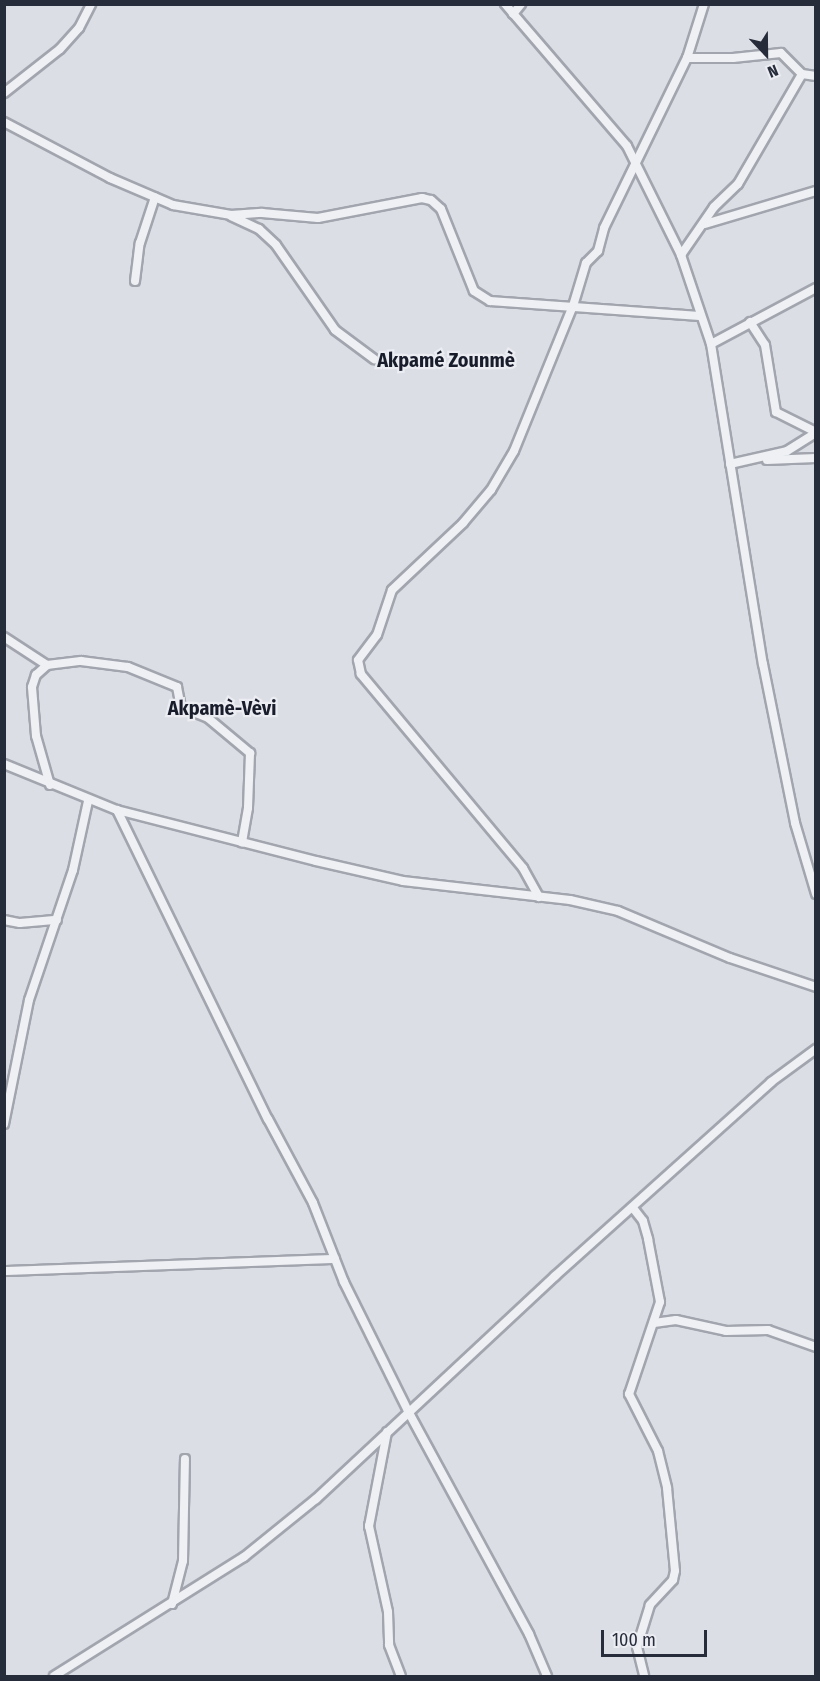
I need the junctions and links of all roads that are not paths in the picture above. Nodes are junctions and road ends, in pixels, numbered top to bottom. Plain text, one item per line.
1 (90, 4) edge
2 (505, 4) edge
3 (521, 4) edge
4 (704, 4) edge
5 (513, 14) junction
6 (687, 58) junction
7 (802, 74) junction
8 (816, 76) edge
9 (4, 93) edge
10 (4, 122) edge
11 (638, 164) junction
12 (816, 191) edge
13 (154, 197) junction
14 (231, 215) junction
15 (705, 224) junction
16 (681, 255) junction
17 (135, 281) dead end
18 (816, 288) edge
19 (573, 306) junction
20 (699, 316) junction
21 (750, 322) junction
22 (711, 344) junction
23 (374, 359) dead end
24 (816, 433) edge
25 (816, 458) edge
26 (760, 459) junction
27 (730, 464) junction
28 (4, 637) edge
29 (47, 665) junction
30 (4, 764) edge
31 (50, 786) junction
32 (88, 801) junction
33 (117, 810) junction
34 (242, 842) junction
35 (816, 894) edge
36 (540, 897) junction
37 (4, 920) edge
38 (57, 920) junction
39 (816, 987) edge
40 (816, 1049) edge
41 (4, 1125) edge
42 (633, 1208) junction
43 (335, 1259) junction
44 (4, 1271) edge
45 (654, 1323) junction
46 (816, 1347) edge
47 (408, 1412) junction
48 (387, 1431) junction
49 (185, 1458) dead end
50 (172, 1604) junction
51 (54, 1677) edge
52 (401, 1677) edge
53 (547, 1677) edge
54 (644, 1677) edge

1 - 9 street
2 - 5 street
3 - 5 street
4 - 6 street
5 - 11 street
6 - 7 street
6 - 11 street
7 - 8 street
7 - 15 street
10 - 13 street
11 - 16 street
11 - 19 street
12 - 15 street
13 - 14 street
13 - 17 street
14 - 19 street
14 - 23 street
15 - 16 street
16 - 20 street
18 - 21 street
19 - 20 street
19 - 36 street
20 - 22 street
21 - 22 street
21 - 24 street
22 - 27 street
24 - 26 street
25 - 26 street
26 - 27 street
27 - 35 street
28 - 29 street
29 - 31 street
29 - 34 street
30 - 31 street
31 - 32 street
32 - 33 street
32 - 38 street
33 - 34 street
33 - 43 street
34 - 36 street
36 - 39 street
37 - 38 street
38 - 41 street
40 - 42 street
42 - 45 street
42 - 47 street
43 - 44 street
43 - 47 street
45 - 46 street
45 - 54 street
47 - 48 street
47 - 53 street
48 - 50 street
48 - 52 street
49 - 50 street
50 - 51 street

